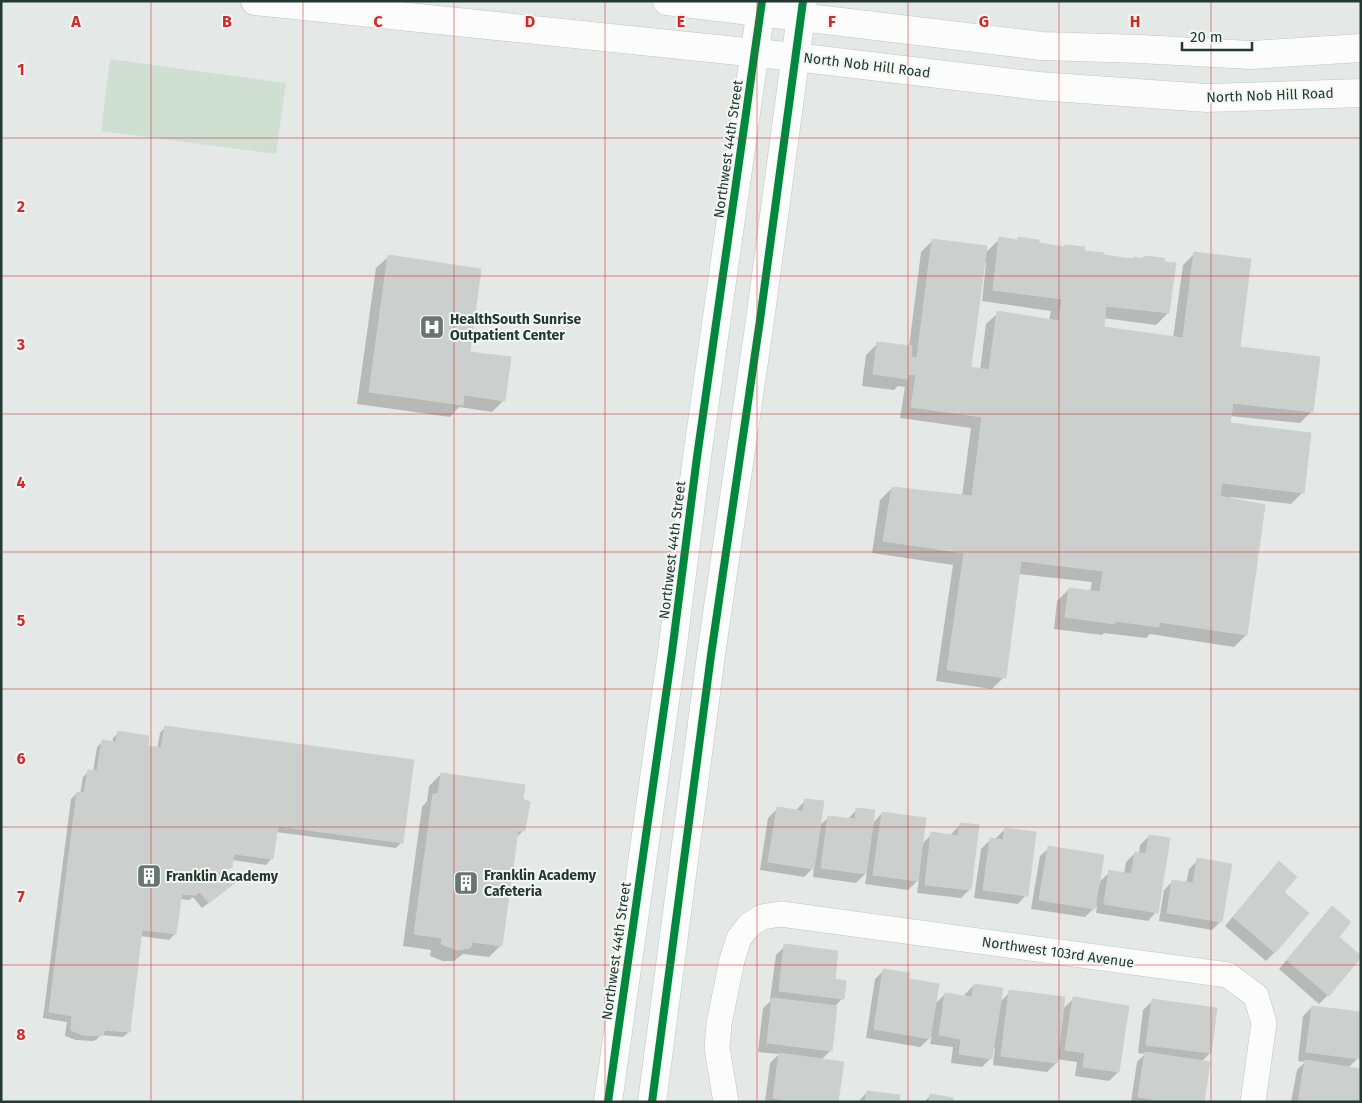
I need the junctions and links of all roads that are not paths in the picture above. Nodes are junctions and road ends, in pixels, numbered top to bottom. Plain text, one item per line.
1 (255, 1) edge
2 (667, 1) edge
3 (761, 7) edge
4 (802, 9) edge
5 (1361, 48) edge
6 (754, 53) junction
7 (795, 57) junction
8 (1361, 93) edge
9 (608, 1102) edge
10 (652, 1102) edge
11 (726, 1102) edge
12 (1253, 1102) edge

1 - 6 street, North Nob Hill Road
2 - 3 street
3 - 4 street
3 - 6 street, Northwest 44th Street
4 - 5 street
4 - 7 street
6 - 7 street, North Nob Hill Road
6 - 9 street, Northwest 44th Street
7 - 8 street, North Nob Hill Road
7 - 10 street
11 - 12 street, Northwest 103rd Avenue

